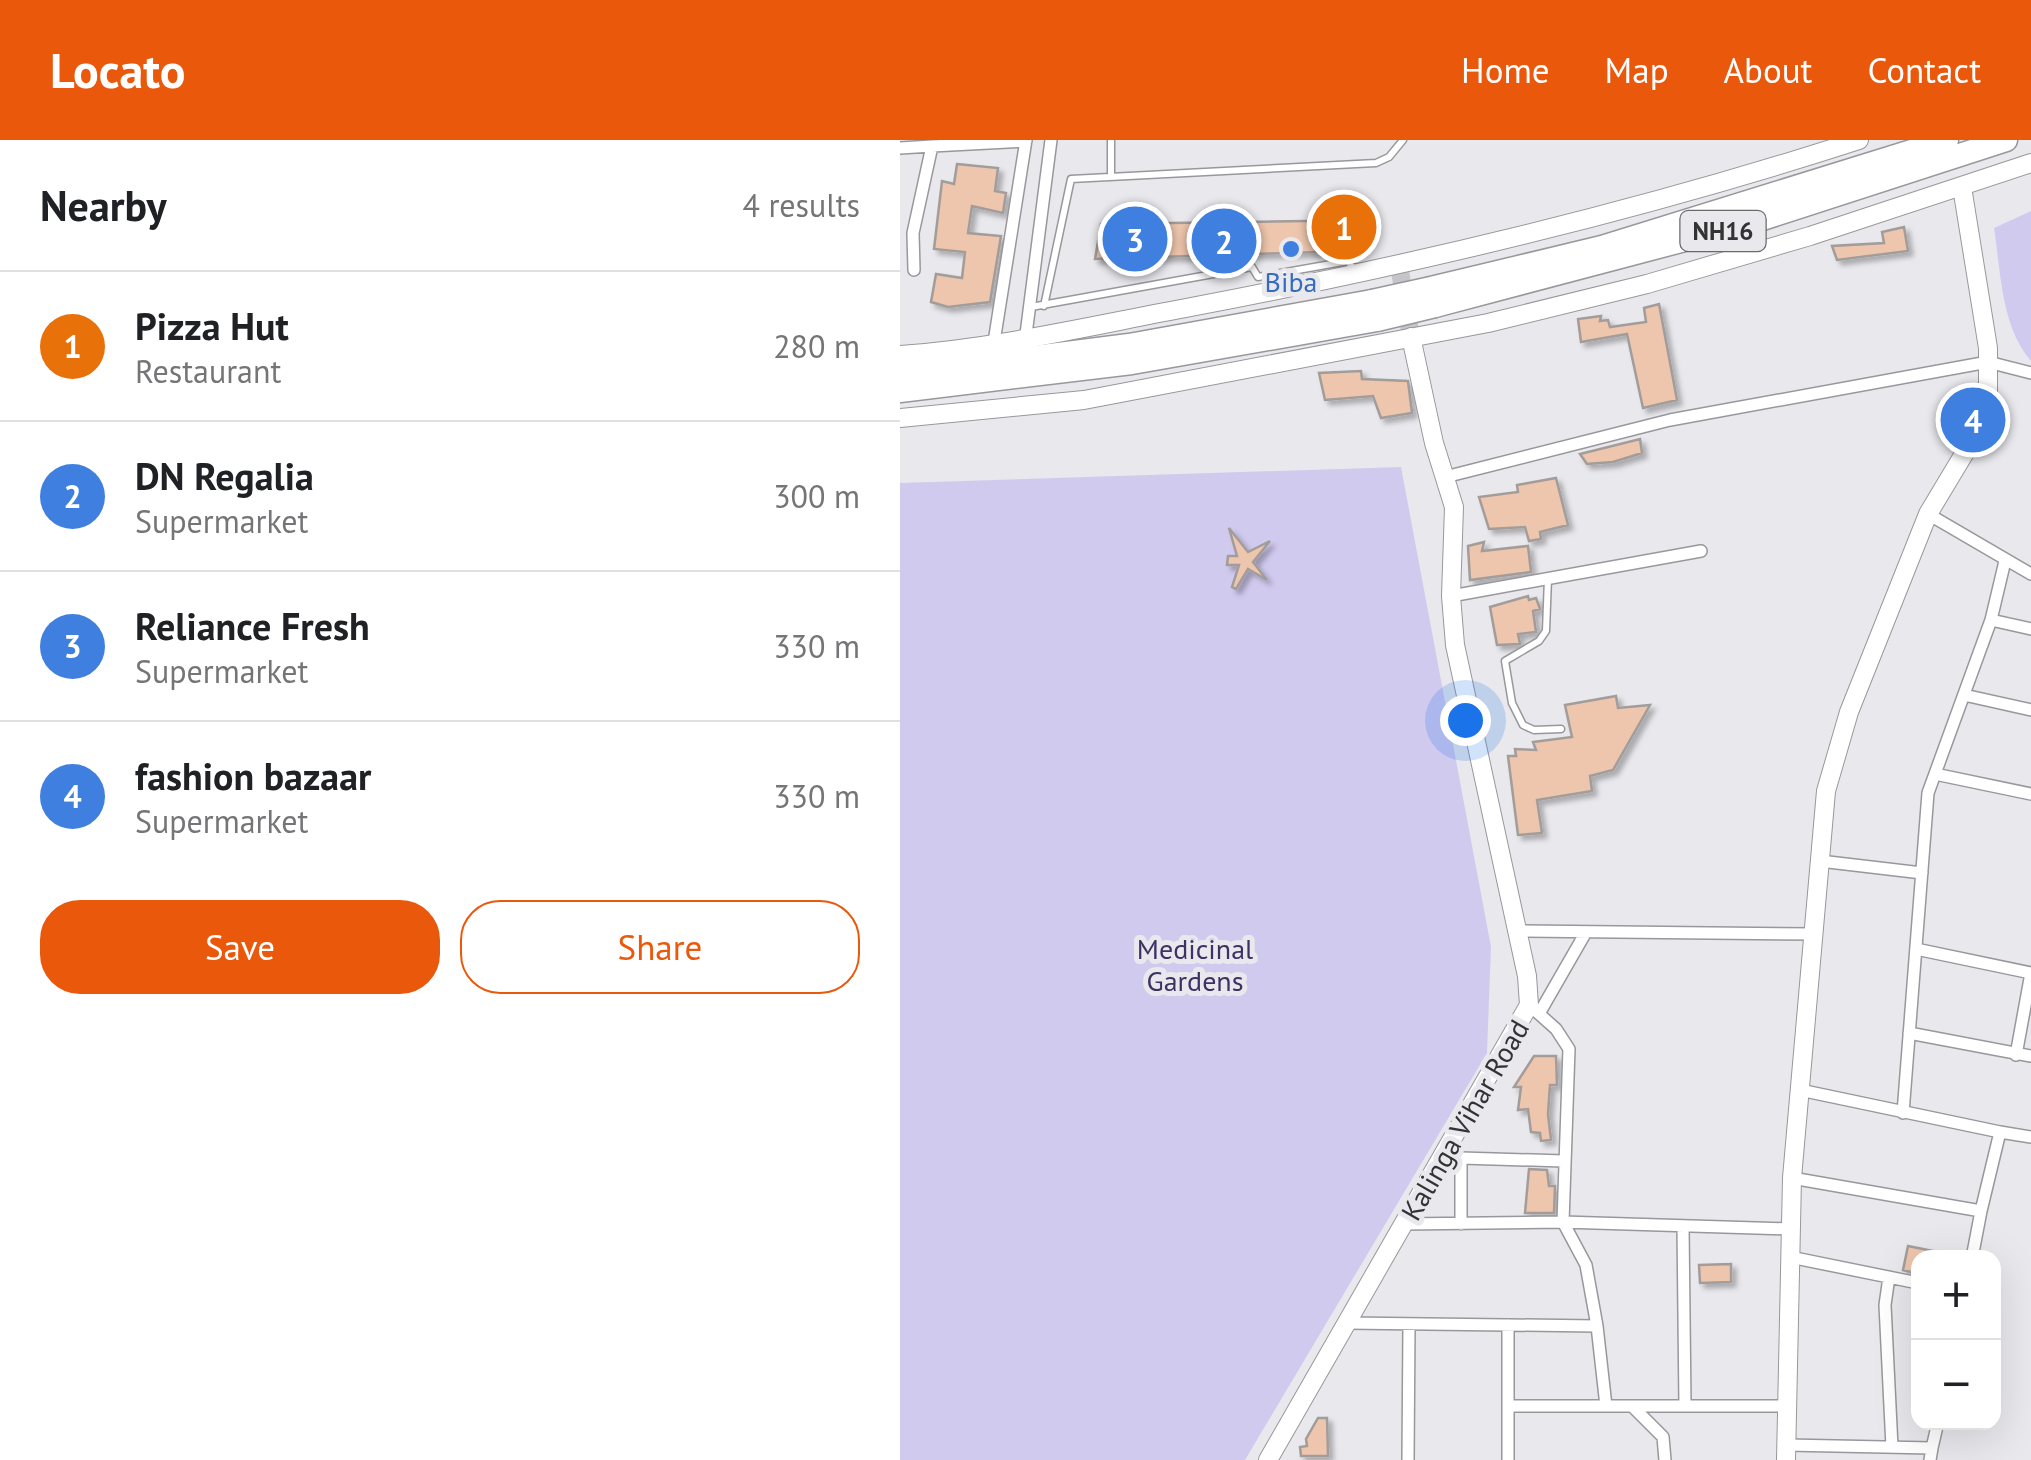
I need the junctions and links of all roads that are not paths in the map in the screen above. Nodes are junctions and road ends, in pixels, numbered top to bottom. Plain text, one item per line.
1 (1050, 140) edge
2 (1111, 140) edge
3 (1402, 140) edge
4 (1859, 140) edge
5 (1948, 140) edge
6 (2006, 140) edge
7 (1026, 141) edge
8 (932, 146) junction
9 (900, 148) edge
10 (2031, 163) edge
11 (1112, 176) junction
12 (1962, 187) junction
13 (907, 233) edge
14 (914, 270) dead end
15 (1356, 273) junction
16 (1433, 297) junction
17 (1044, 306) junction
18 (1030, 307) junction
19 (1375, 310) junction
20 (1411, 337) junction
21 (994, 342) junction
22 (1025, 342) junction
23 (900, 355) edge
24 (1988, 362) junction
25 (2031, 372) edge
26 (900, 374) edge
27 (900, 391) edge
28 (900, 418) edge
29 (1445, 477) junction
30 (1928, 514) junction
31 (1701, 551) dead end
32 (2004, 561) junction
33 (2031, 574) edge
34 (1548, 578) junction
35 (1451, 596) junction
36 (1992, 620) junction
37 (2031, 629) edge
38 (1964, 695) junction
39 (2031, 710) edge
40 (1561, 730) dead end
41 (1936, 774) junction
42 (2031, 794) edge
43 (1820, 862) junction
44 (1922, 873) junction
45 (1518, 931) junction
46 (1586, 932) junction
47 (1814, 934) junction
48 (1916, 949) junction
49 (2031, 973) edge
50 (1534, 1008) junction
51 (1910, 1033) junction
52 (2016, 1055) junction
53 (2031, 1056) edge
54 (1800, 1090) junction
55 (1903, 1113) junction
56 (2000, 1132) junction
57 (2031, 1137) edge
58 (1564, 1161) junction
59 (1792, 1178) junction
60 (1981, 1211) junction
61 (1564, 1222) junction
62 (1404, 1224) junction
63 (1461, 1224) junction
64 (1683, 1226) junction
65 (1791, 1229) junction
66 (1974, 1250) edge
67 (1790, 1257) junction
68 (1889, 1277) junction
69 (1911, 1282) edge
70 (1347, 1323) junction
71 (1409, 1324) junction
72 (1508, 1325) junction
73 (1597, 1326) junction
74 (1508, 1406) junction
75 (1606, 1406) junction
76 (1632, 1406) junction
77 (1685, 1406) junction
78 (1787, 1406) junction
79 (1892, 1447) junction
80 (1786, 1452) edge
81 (1931, 1454) edge
82 (1268, 1460) edge
83 (1408, 1460) edge
84 (1508, 1460) edge
85 (1666, 1460) edge

1 - 18 street
2 - 11 lane
3 - 11 lane
4 - 15 street
5 - 16 highway, NH16
6 - 16 highway, NH16
7 - 8 street
7 - 21 street
8 - 9 street
8 - 13 street
10 - 12 street
11 - 17 lane
12 - 20 street
12 - 24 street
13 - 14 street
15 - 17 lane
15 - 22 street
16 - 19 highway, NH16, bridge
17 - 18 lane
18 - 22 street
19 - 26 highway, NH16
19 - 27 highway, NH16
20 - 28 street
20 - 29 street, Kalinga Vihar Road
21 - 22 street
21 - 23 street
24 - 25 street
24 - 29 street
24 - 30 street
29 - 35 street, Kalinga Vihar Road
30 - 32 street
30 - 43 street
31 - 34 street
32 - 33 street
32 - 36 street
34 - 35 street
34 - 40 lane
35 - 45 street, Kalinga Vihar Road
36 - 37 street
36 - 38 street
38 - 39 street
38 - 41 street
41 - 42 street
41 - 44 street
43 - 44 street
43 - 47 street
44 - 48 street
45 - 46 street
45 - 50 street, Kalinga Vihar Road
46 - 47 street
46 - 50 street
47 - 54 street
48 - 49 street
48 - 51 street
49 - 52 street
50 - 58 street
50 - 62 street, Kalinga Vihar Road
51 - 52 street
51 - 55 street
52 - 53 street
54 - 55 street
54 - 59 street
55 - 56 street
56 - 57 street
56 - 60 street
58 - 61 street
58 - 63 street
59 - 60 street
59 - 65 street
60 - 66 street
61 - 63 street
61 - 64 street
61 - 73 street
62 - 63 street
62 - 70 street, Kalinga Vihar Road
64 - 65 street
64 - 77 street
65 - 67 street
67 - 68 street
67 - 78 street
68 - 69 street
68 - 79 street
70 - 71 street
70 - 82 street, Kalinga Vihar Road
71 - 72 street
71 - 83 street
72 - 73 street
72 - 74 street
73 - 75 street
74 - 75 street
74 - 84 street
75 - 76 street
76 - 77 street
76 - 85 street
77 - 78 street
78 - 80 street
79 - 80 street
79 - 81 street

